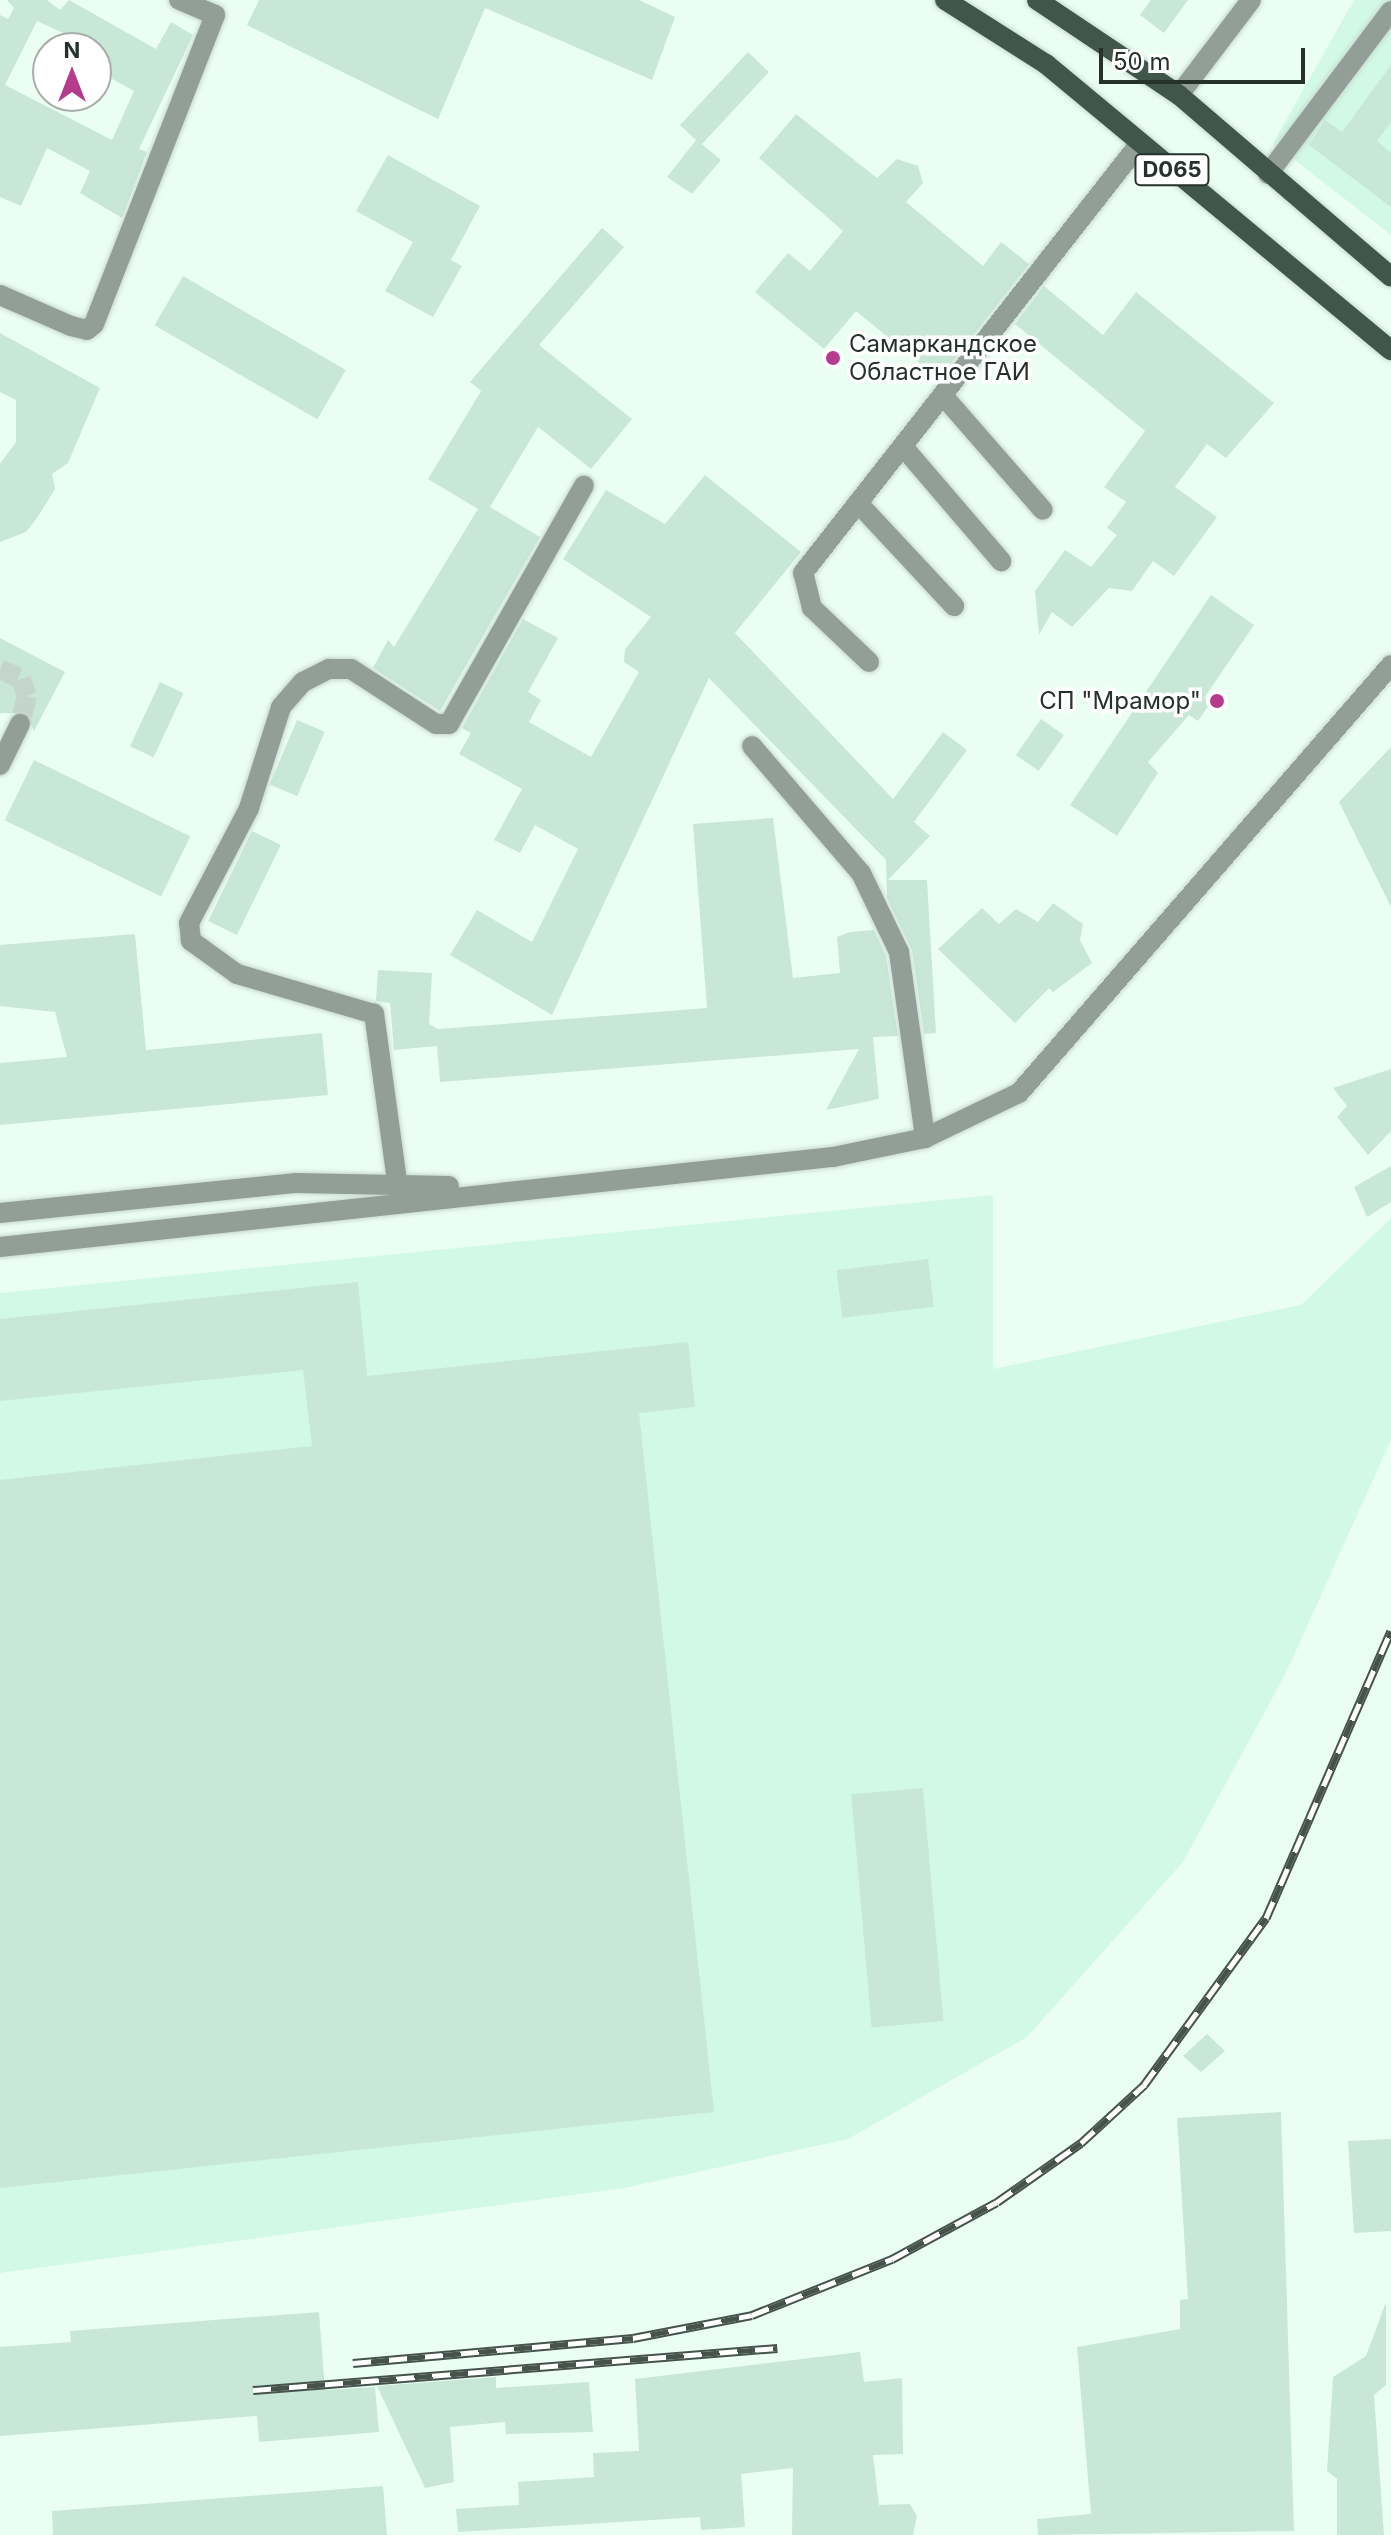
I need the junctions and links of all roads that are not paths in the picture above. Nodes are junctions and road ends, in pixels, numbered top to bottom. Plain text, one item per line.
1 (179, 0) edge
2 (945, 0) edge
3 (1037, 0) edge
4 (1251, 0) edge
5 (1391, 11) edge
6 (1179, 95) junction
7 (1140, 143) junction
8 (1268, 174) junction
9 (1391, 277) edge
10 (0, 295) edge
11 (1391, 350) edge
12 (946, 399) junction
13 (905, 449) junction
14 (584, 485) dead end
15 (858, 503) junction
16 (1043, 510) dead end
17 (1001, 561) dead end
18 (954, 606) dead end
19 (869, 662) dead end
20 (1391, 665) edge
21 (20, 724) tunnel mouth
22 (752, 746) dead end
23 (0, 765) edge
24 (925, 1138) junction
25 (397, 1181) junction
26 (489, 1190) junction
27 (0, 1213) edge
28 (0, 1247) edge

1 - 10 street
2 - 7 main road, D065
3 - 6 main road, D065
4 - 6 street
5 - 8 street
6 - 8 main road, D065
7 - 11 main road, D065
7 - 12 street
8 - 9 main road, D065
12 - 13 street
12 - 16 street
13 - 15 street
13 - 17 street
14 - 25 street
15 - 18 street
15 - 19 street
20 - 24 street
21 - 23 street
22 - 24 street
24 - 26 street
25 - 26 street
25 - 27 street
26 - 28 street

